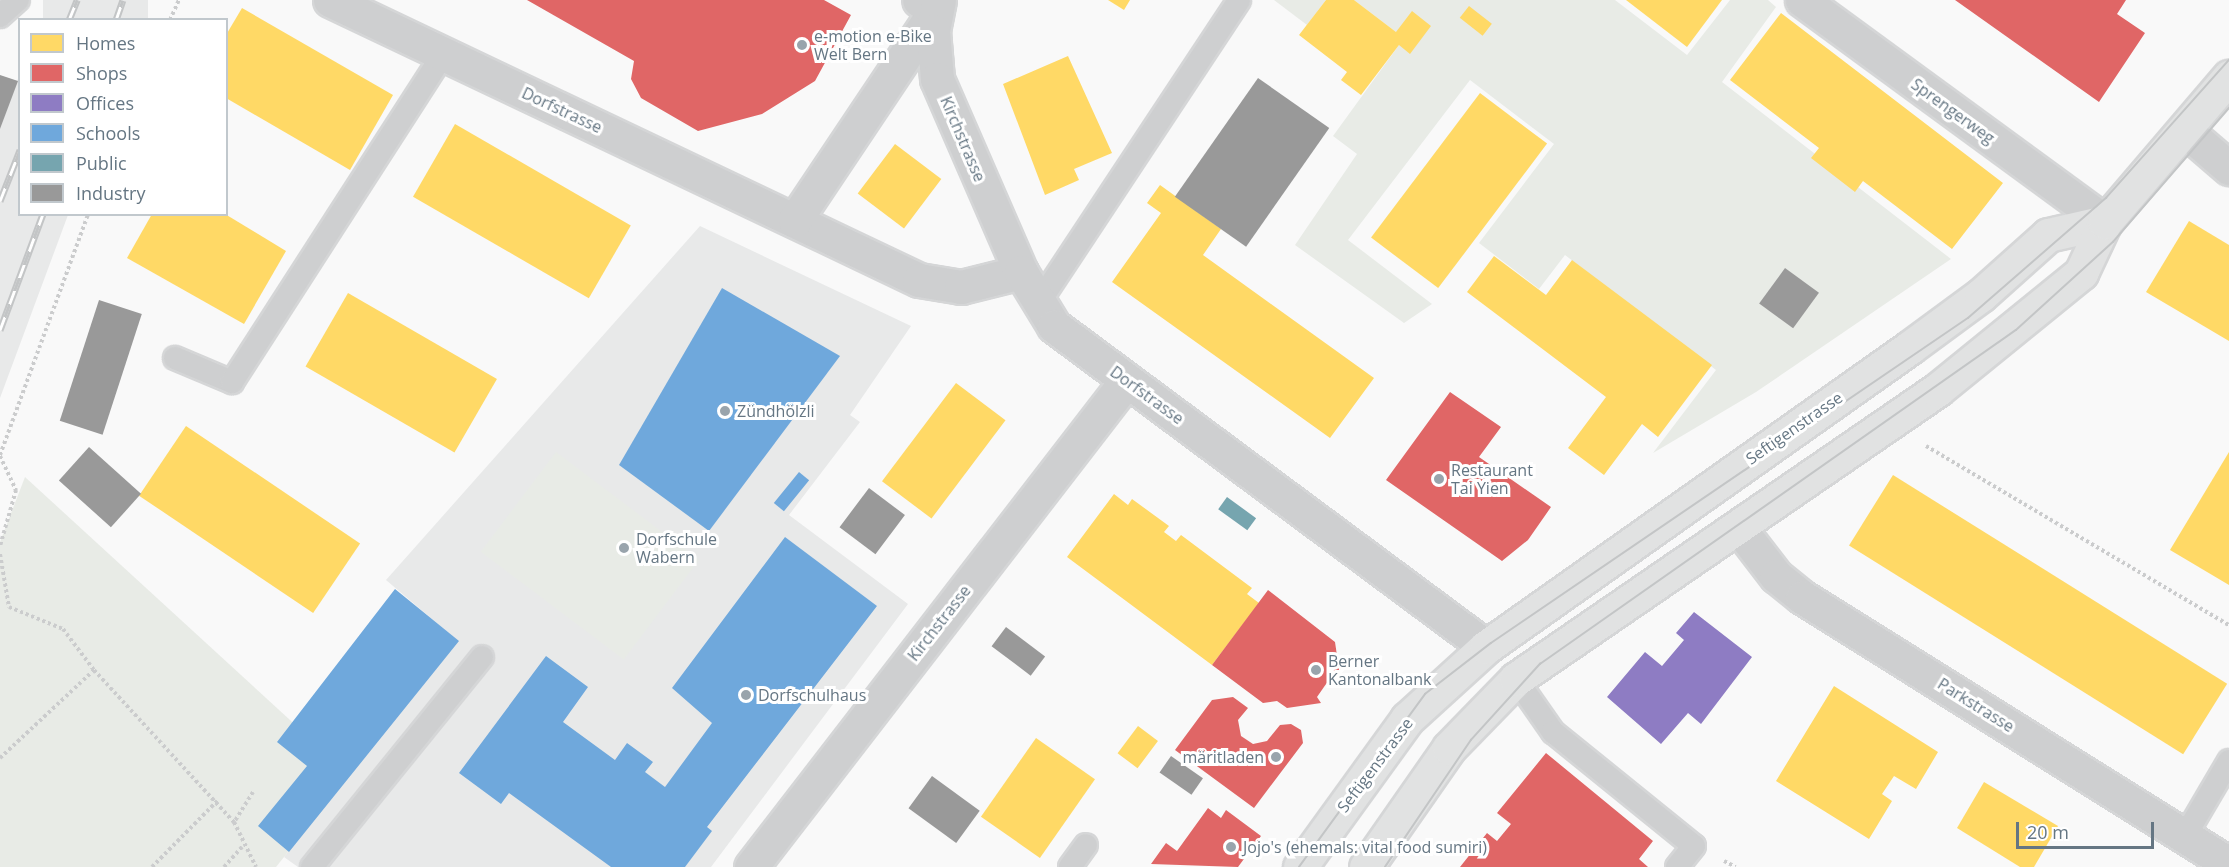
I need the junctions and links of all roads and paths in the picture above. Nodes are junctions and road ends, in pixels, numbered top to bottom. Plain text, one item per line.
1 (18, 0) edge
2 (179, 0) edge
3 (330, 0) edge
4 (1239, 0) edge
5 (1802, 0) edge
6 (932, 3) edge
7 (0, 16) edge
8 (171, 18) edge
9 (443, 54) junction
10 (2229, 77) edge
11 (2186, 131) junction
12 (2229, 168) edge
13 (87, 216) edge
14 (795, 220) junction
15 (2104, 222) junction
16 (1021, 272) junction
17 (1038, 304) junction
18 (175, 358) dead end
19 (1127, 380) junction
20 (1920, 442) dead end
21 (0, 456) edge
22 (1739, 528) junction
23 (0, 546) edge
24 (0, 554) edge
25 (2229, 625) edge
26 (1486, 646) junction
27 (482, 657) dead end
28 (94, 670) junction
29 (1516, 680) junction
30 (0, 758) edge
31 (2229, 761) edge
32 (253, 792) dead end
33 (217, 801) junction
34 (234, 822) junction
35 (2185, 836) junction
36 (1086, 845) dead end
37 (242, 847) junction
38 (2229, 864) edge
39 (152, 867) edge
40 (224, 867) edge
41 (256, 867) edge
42 (312, 867) edge
43 (751, 867) edge
44 (1070, 867) edge
45 (1300, 867) edge
46 (1366, 867) edge
47 (1677, 867) edge

1 - 7 lane
2 - 8 path
3 - 9 street, Dorfstrasse
4 - 17 lane
5 - 15 street, Sprengerweg
6 - 14 street
6 - 16 street, Kirchstrasse
9 - 14 street, Dorfstrasse
9 - 18 lane
10 - 11 main road
11 - 12 street
11 - 15 main road
13 - 21 path
14 - 16 street, Dorfstrasse
15 - 22 main road
15 - 26 main road, Seftigenstrasse
16 - 17 street, Dorfstrasse
17 - 19 street, Dorfstrasse
19 - 26 street, Dorfstrasse
19 - 43 street, Kirchstrasse
20 - 25 path
21 - 23 path
22 - 29 main road
22 - 35 street, Parkstrasse
24 - 28 path
26 - 29 main road
26 - 45 main road, Seftigenstrasse
27 - 42 lane
28 - 30 path
28 - 33 path
29 - 46 main road
29 - 47 lane
31 - 35 lane
32 - 34 path
33 - 34 path
33 - 39 path
34 - 37 path
35 - 38 street, Parkstrasse
36 - 44 lane
37 - 40 path
37 - 41 path

